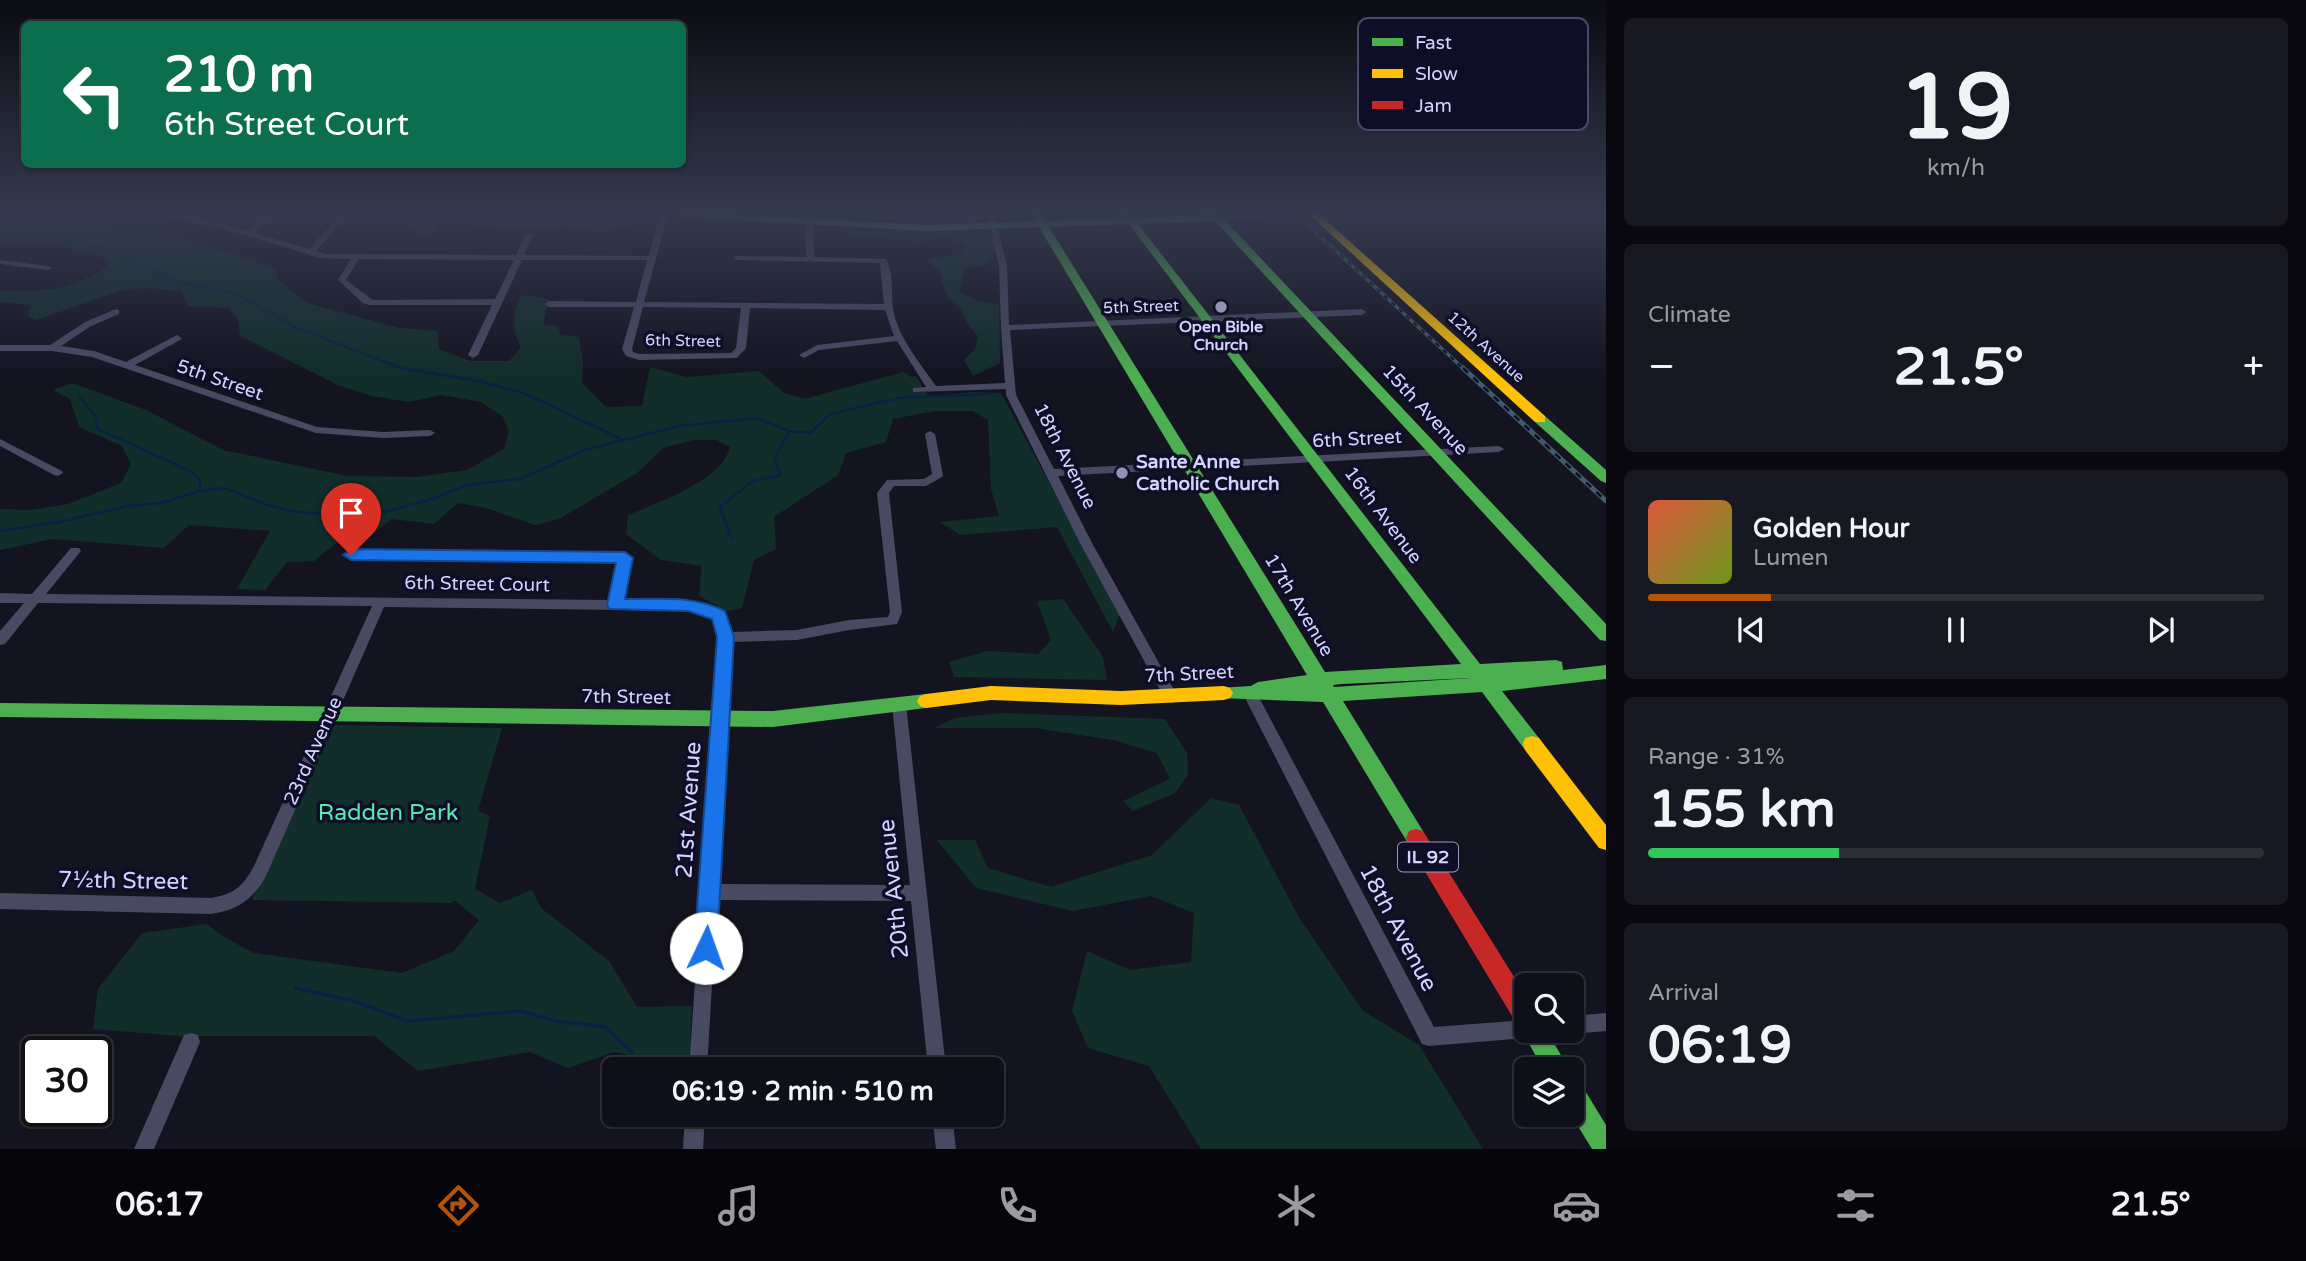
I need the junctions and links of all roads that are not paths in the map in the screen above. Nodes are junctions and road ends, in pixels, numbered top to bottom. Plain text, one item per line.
1 (45, 268) edge
2 (48, 268) dead end
3 (351, 268) edge
4 (514, 268) edge
5 (649, 268) edge
6 (886, 268) edge
7 (1003, 268) edge
8 (1069, 268) edge
9 (1167, 268) edge
10 (1263, 268) edge
11 (1373, 268) edge
12 (496, 302) junction
13 (639, 303) junction
14 (549, 304) dead end
15 (746, 305) junction
16 (889, 307) junction
17 (116, 312) dead end
18 (1362, 312) dead end
19 (1307, 315) junction
20 (1207, 320) junction
21 (1103, 324) junction
22 (1004, 328) junction
23 (177, 338) dead end
24 (901, 338) junction
25 (0, 348) edge
26 (52, 348) junction
27 (473, 355) dead end
28 (804, 355) dead end
29 (127, 365) junction
30 (1008, 386) junction
31 (932, 388) junction
32 (916, 390) dead end
33 (430, 433) dead end
34 (930, 434) dead end
35 (0, 442) edge
36 (1499, 449) dead end
37 (1435, 452) junction
38 (1315, 459) junction
39 (1189, 466) junction
40 (58, 473) dead end
41 (1050, 473) junction
42 (1606, 478) edge
43 (75, 551) dead end
44 (351, 555) dead end
45 (0, 598) edge
46 (34, 598) junction
47 (380, 602) junction
48 (616, 605) junction
49 (1606, 635) edge
50 (725, 637) junction
51 (0, 640) edge
52 (1606, 664) edge
53 (1474, 669) junction
54 (1606, 672) edge
55 (1320, 679) junction
56 (1486, 685) junction
57 (1249, 692) junction
58 (1330, 695) junction
59 (1171, 697) junction
60 (899, 704) junction
61 (0, 710) edge
62 (328, 715) junction
63 (720, 719) junction
64 (1606, 841) edge
65 (709, 892) junction
66 (918, 893) junction
67 (243, 897) joint
68 (0, 901) edge
69 (1514, 998) edge
70 (1606, 1022) edge
71 (1584, 1024) edge
72 (1514, 1030) edge
73 (191, 1042) dead end
74 (699, 1057) edge
75 (936, 1057) edge
76 (1584, 1113) edge
77 (694, 1127) edge
78 (943, 1127) edge
79 (144, 1149) edge
80 (693, 1149) edge
81 (946, 1149) edge
82 (1606, 1149) edge

1 - 2 street
3 - 12 street
4 - 12 street
5 - 13 street
6 - 16 street
7 - 22 street, 18th Avenue
8 - 21 main road, 17th Avenue / IL 92
9 - 20 main road, 16th Avenue
10 - 19 main road, 15th Avenue
11 - 42 main road, 12th Avenue
12 - 27 street
13 - 14 street
13 - 15 street
13 - 15 street, 6th Street
15 - 16 street
16 - 24 street
17 - 26 street
18 - 19 street, 5th Street
19 - 20 street, 5th Street
19 - 37 main road, 15th Avenue
20 - 21 street, 5th Street
20 - 38 main road, 16th Avenue
21 - 22 street, 5th Street
21 - 39 main road, 17th Avenue / IL 92
22 - 30 street, 18th Avenue
23 - 29 street
24 - 28 street
24 - 31 street
25 - 26 street, 5th Street
26 - 29 street, 5th Street
29 - 33 street, 5th Street
30 - 31 street
30 - 41 street, 18th Avenue
31 - 32 street
34 - 50 street
35 - 40 street
36 - 37 street, 6th Street
37 - 38 street, 6th Street
37 - 49 main road, 15th Avenue
38 - 39 street, 6th Street
38 - 53 main road, 16th Avenue
39 - 41 street, 6th Street
39 - 55 main road, 17th Avenue / IL 92
41 - 59 street, 18th Avenue
43 - 46 street
44 - 48 street
45 - 46 street, 6th Street Court
46 - 47 street, 6th Street Court
46 - 51 street
47 - 48 street, 6th Street Court
47 - 62 street, 23rd Avenue
48 - 50 street, 6th Street Court
50 - 63 street, 21st Avenue
52 - 53 main road, 7th Street
53 - 55 main road, 7th Street
53 - 56 main road, 16th Avenue
54 - 56 main road, 7th Street
55 - 57 main road, 7th Street
55 - 58 main road, 17th Avenue / IL 92
56 - 58 main road, 7th Street
56 - 64 main road, 16th Avenue
57 - 58 main road, 7th Street
57 - 59 main road, 7th Street
57 - 72 street, 18th Avenue
58 - 69 main road, 17th Avenue / IL 92
59 - 60 main road, 7th Street
60 - 63 main road, 7th Street
60 - 66 street, 20th Avenue
61 - 62 main road, 7th Street
62 - 63 main road, 7th Street
62 - 67 street, 23rd Avenue
63 - 65 street, 21st Avenue
65 - 66 street
65 - 74 street, 21st Avenue
66 - 75 street, 20th Avenue
67 - 68 street, 7½th Street
70 - 71 street
73 - 79 street
76 - 82 main road
77 - 80 street
78 - 81 street

